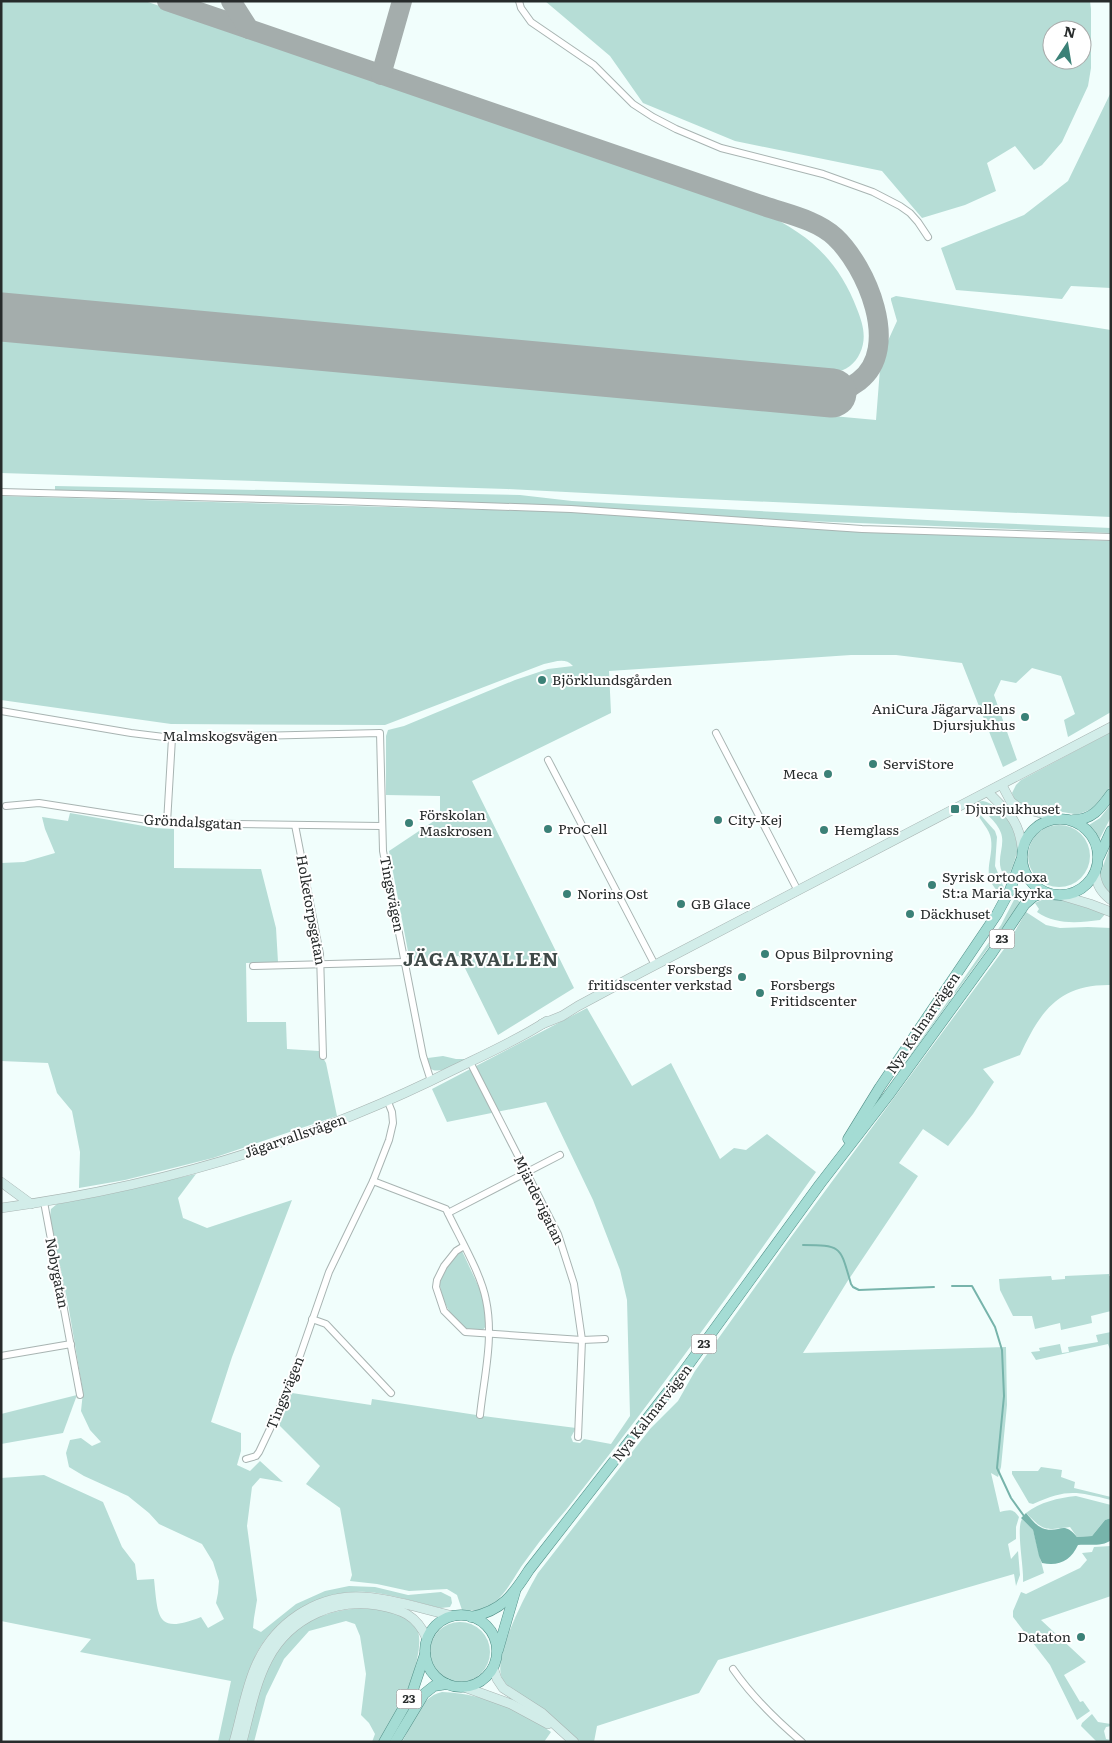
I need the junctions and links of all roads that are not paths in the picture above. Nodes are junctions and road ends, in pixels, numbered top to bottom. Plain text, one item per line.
1 (520, 1) edge
2 (928, 237) dead end
3 (1, 492) edge
4 (1111, 537) edge
5 (1, 711) edge
6 (1111, 727) edge
7 (380, 733) joint
8 (716, 733) dead end
9 (172, 738) junction
10 (548, 760) dead end
11 (1002, 785) junction
12 (988, 792) junction
13 (1111, 794) edge
14 (6, 806) dead end
15 (1060, 818) junction
16 (1072, 820) junction
17 (167, 823) junction
18 (295, 825) junction
19 (381, 826) junction
20 (1111, 831) edge
21 (1022, 848) junction
22 (1021, 860) junction
23 (1098, 860) junction
24 (1095, 872) junction
25 (798, 891) junction
26 (1045, 892) junction
27 (1060, 895) junction
28 (1111, 900) edge
29 (1111, 912) edge
30 (405, 962) junction
31 (321, 965) junction
32 (655, 965) junction
33 (253, 966) dead end
34 (323, 1056) dead end
35 (470, 1062) junction
36 (431, 1081) junction
37 (388, 1102) junction
38 (560, 1155) dead end
39 (527, 1173) junction
40 (373, 1181) junction
41 (1, 1182) edge
42 (820, 1184) junction
43 (44, 1202) junction
44 (31, 1204) junction
45 (1, 1208) edge
46 (448, 1213) junction
47 (464, 1246) junction
48 (312, 1319) junction
49 (490, 1335) junction
50 (582, 1340) junction
51 (606, 1340) dead end
52 (71, 1344) junction
53 (1, 1356) edge
54 (391, 1393) dead end
55 (80, 1395) dead end
56 (480, 1415) dead end
57 (578, 1437) dead end
58 (246, 1459) dead end
59 (516, 1591) junction
60 (454, 1616) junction
61 (471, 1617) junction
62 (427, 1639) junction
63 (425, 1653) junction
64 (497, 1654) junction
65 (494, 1667) junction
66 (733, 1669) dead end
67 (447, 1684) junction
68 (464, 1687) junction
69 (564, 1734) junction
70 (234, 1742) edge
71 (242, 1742) edge
72 (384, 1742) edge
73 (395, 1742) edge
74 (574, 1742) edge
75 (802, 1742) edge

1 - 2 street
3 - 4 street
5 - 9 street, Malmskogsvägen
6 - 11 street, Jägarvallsvägen
7 - 9 street, Malmskogsvägen
7 - 19 street, Tingsvägen
8 - 25 street
9 - 17 street
10 - 32 street
11 - 12 street, Jägarvallsvägen
11 - 15 street
12 - 21 street
12 - 25 street, Jägarvallsvägen
13 - 16 main road, 23
14 - 17 street, Gröndalsgatan
15 - 16 main road, 23
15 - 21 main road, 23
16 - 23 main road, 23
17 - 18 street, Gröndalsgatan
18 - 19 street, Gröndalsgatan
18 - 31 street, Holketorpsgatan
19 - 30 street, Tingsvägen
20 - 23 main road, 23
21 - 22 main road, 23
22 - 26 main road, 23
22 - 42 main road, Nya Kalmarvägen / 23
23 - 24 main road, 23
24 - 27 main road, 23
24 - 28 street
25 - 32 street, Jägarvallsvägen
26 - 27 main road, 23
26 - 42 main road, Nya Kalmarvägen / 23
27 - 29 street
30 - 31 street
30 - 36 street, Tingsvägen
31 - 33 street
31 - 34 street, Holketorpsgatan
32 - 35 street, Jägarvallsvägen
35 - 36 street, Jägarvallsvägen
35 - 39 street, Mjärdevigatan
36 - 37 street, Jägarvallsvägen
37 - 40 street, Tingsvägen
37 - 43 street, Jägarvallsvägen
38 - 39 street
39 - 46 street
39 - 50 street, Mjärdevigatan
40 - 46 street
40 - 48 street, Tingsvägen
41 - 44 street
42 - 59 main road, Nya Kalmarvägen / 23
43 - 44 street, Jägarvallsvägen
43 - 52 street, Nobygatan
44 - 45 street, Jägarvallsvägen
46 - 47 street
47 - 49 street
47 - 49 street
48 - 54 street
48 - 58 street, Tingsvägen
49 - 50 street
49 - 56 street
50 - 51 street
50 - 57 street, Mjärdevigatan
52 - 53 street
52 - 55 street, Nobygatan
59 - 61 main road, Nya Kalmarvägen / 23
59 - 64 main road, Nya Kalmarvägen / 23
60 - 61 main road, 23
60 - 62 main road
60 - 70 street
61 - 64 main road
62 - 63 main road, 23
62 - 71 street
63 - 67 main road, 23
63 - 72 main road, 23
64 - 65 main road, 23
65 - 68 main road
65 - 69 street
66 - 75 street
67 - 68 main road
67 - 73 main road, 23
68 - 69 street
69 - 74 street

